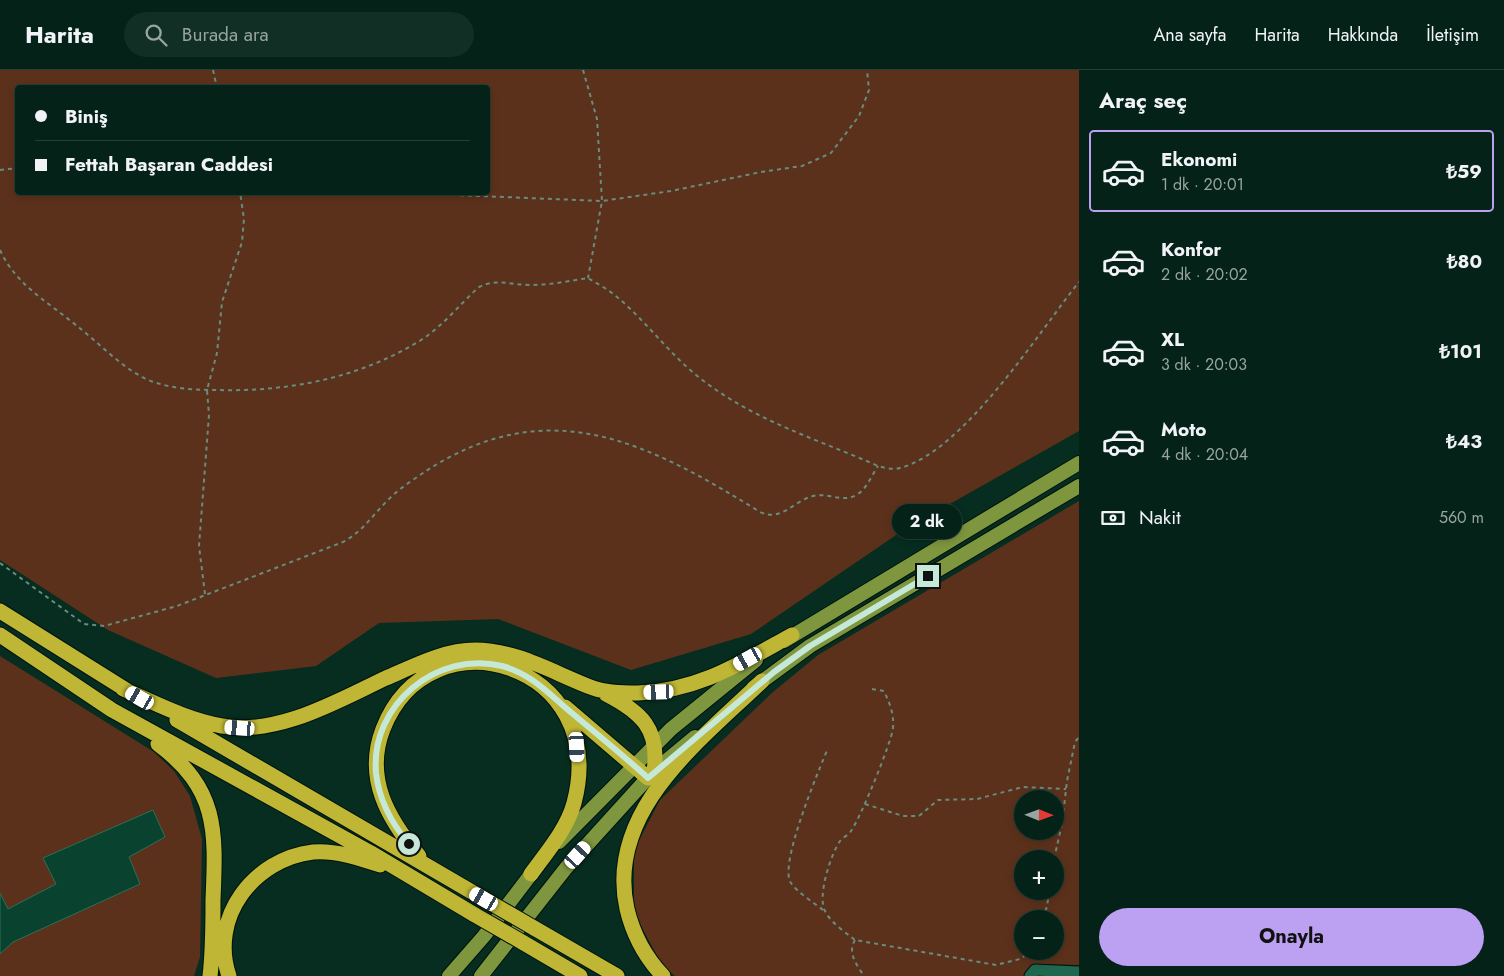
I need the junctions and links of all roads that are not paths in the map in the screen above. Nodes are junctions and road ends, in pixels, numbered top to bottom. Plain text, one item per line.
1 (1079, 463) edge
2 (1079, 486) edge
3 (0, 611) edge
4 (0, 635) edge
5 (792, 636) junction
6 (762, 681) junction
7 (596, 688) junction
8 (123, 689) junction
9 (560, 703) junction
10 (112, 710) junction
11 (655, 744) junction
12 (634, 765) junction
13 (651, 774) junction
14 (426, 865) junction
15 (404, 873) junction
16 (530, 874) junction
17 (1079, 972) edge
18 (210, 976) edge
19 (229, 976) edge
20 (448, 976) edge
21 (481, 976) edge
22 (580, 976) edge
23 (617, 976) edge
24 (662, 976) edge
25 (1030, 976) edge

1 - 5 main road
2 - 6 main road
3 - 8 highway
4 - 10 highway
5 - 7 highway
5 - 11 main road
6 - 13 main road
6 - 24 highway
7 - 8 highway
7 - 11 highway
8 - 14 highway
9 - 12 highway
9 - 14 highway
9 - 16 highway
10 - 15 highway
10 - 18 highway
11 - 12 main road
11 - 13 highway
12 - 13 highway
12 - 16 main road
13 - 21 main road
14 - 23 highway, bridge
15 - 19 highway
15 - 22 highway, bridge
16 - 20 main road
17 - 25 street

